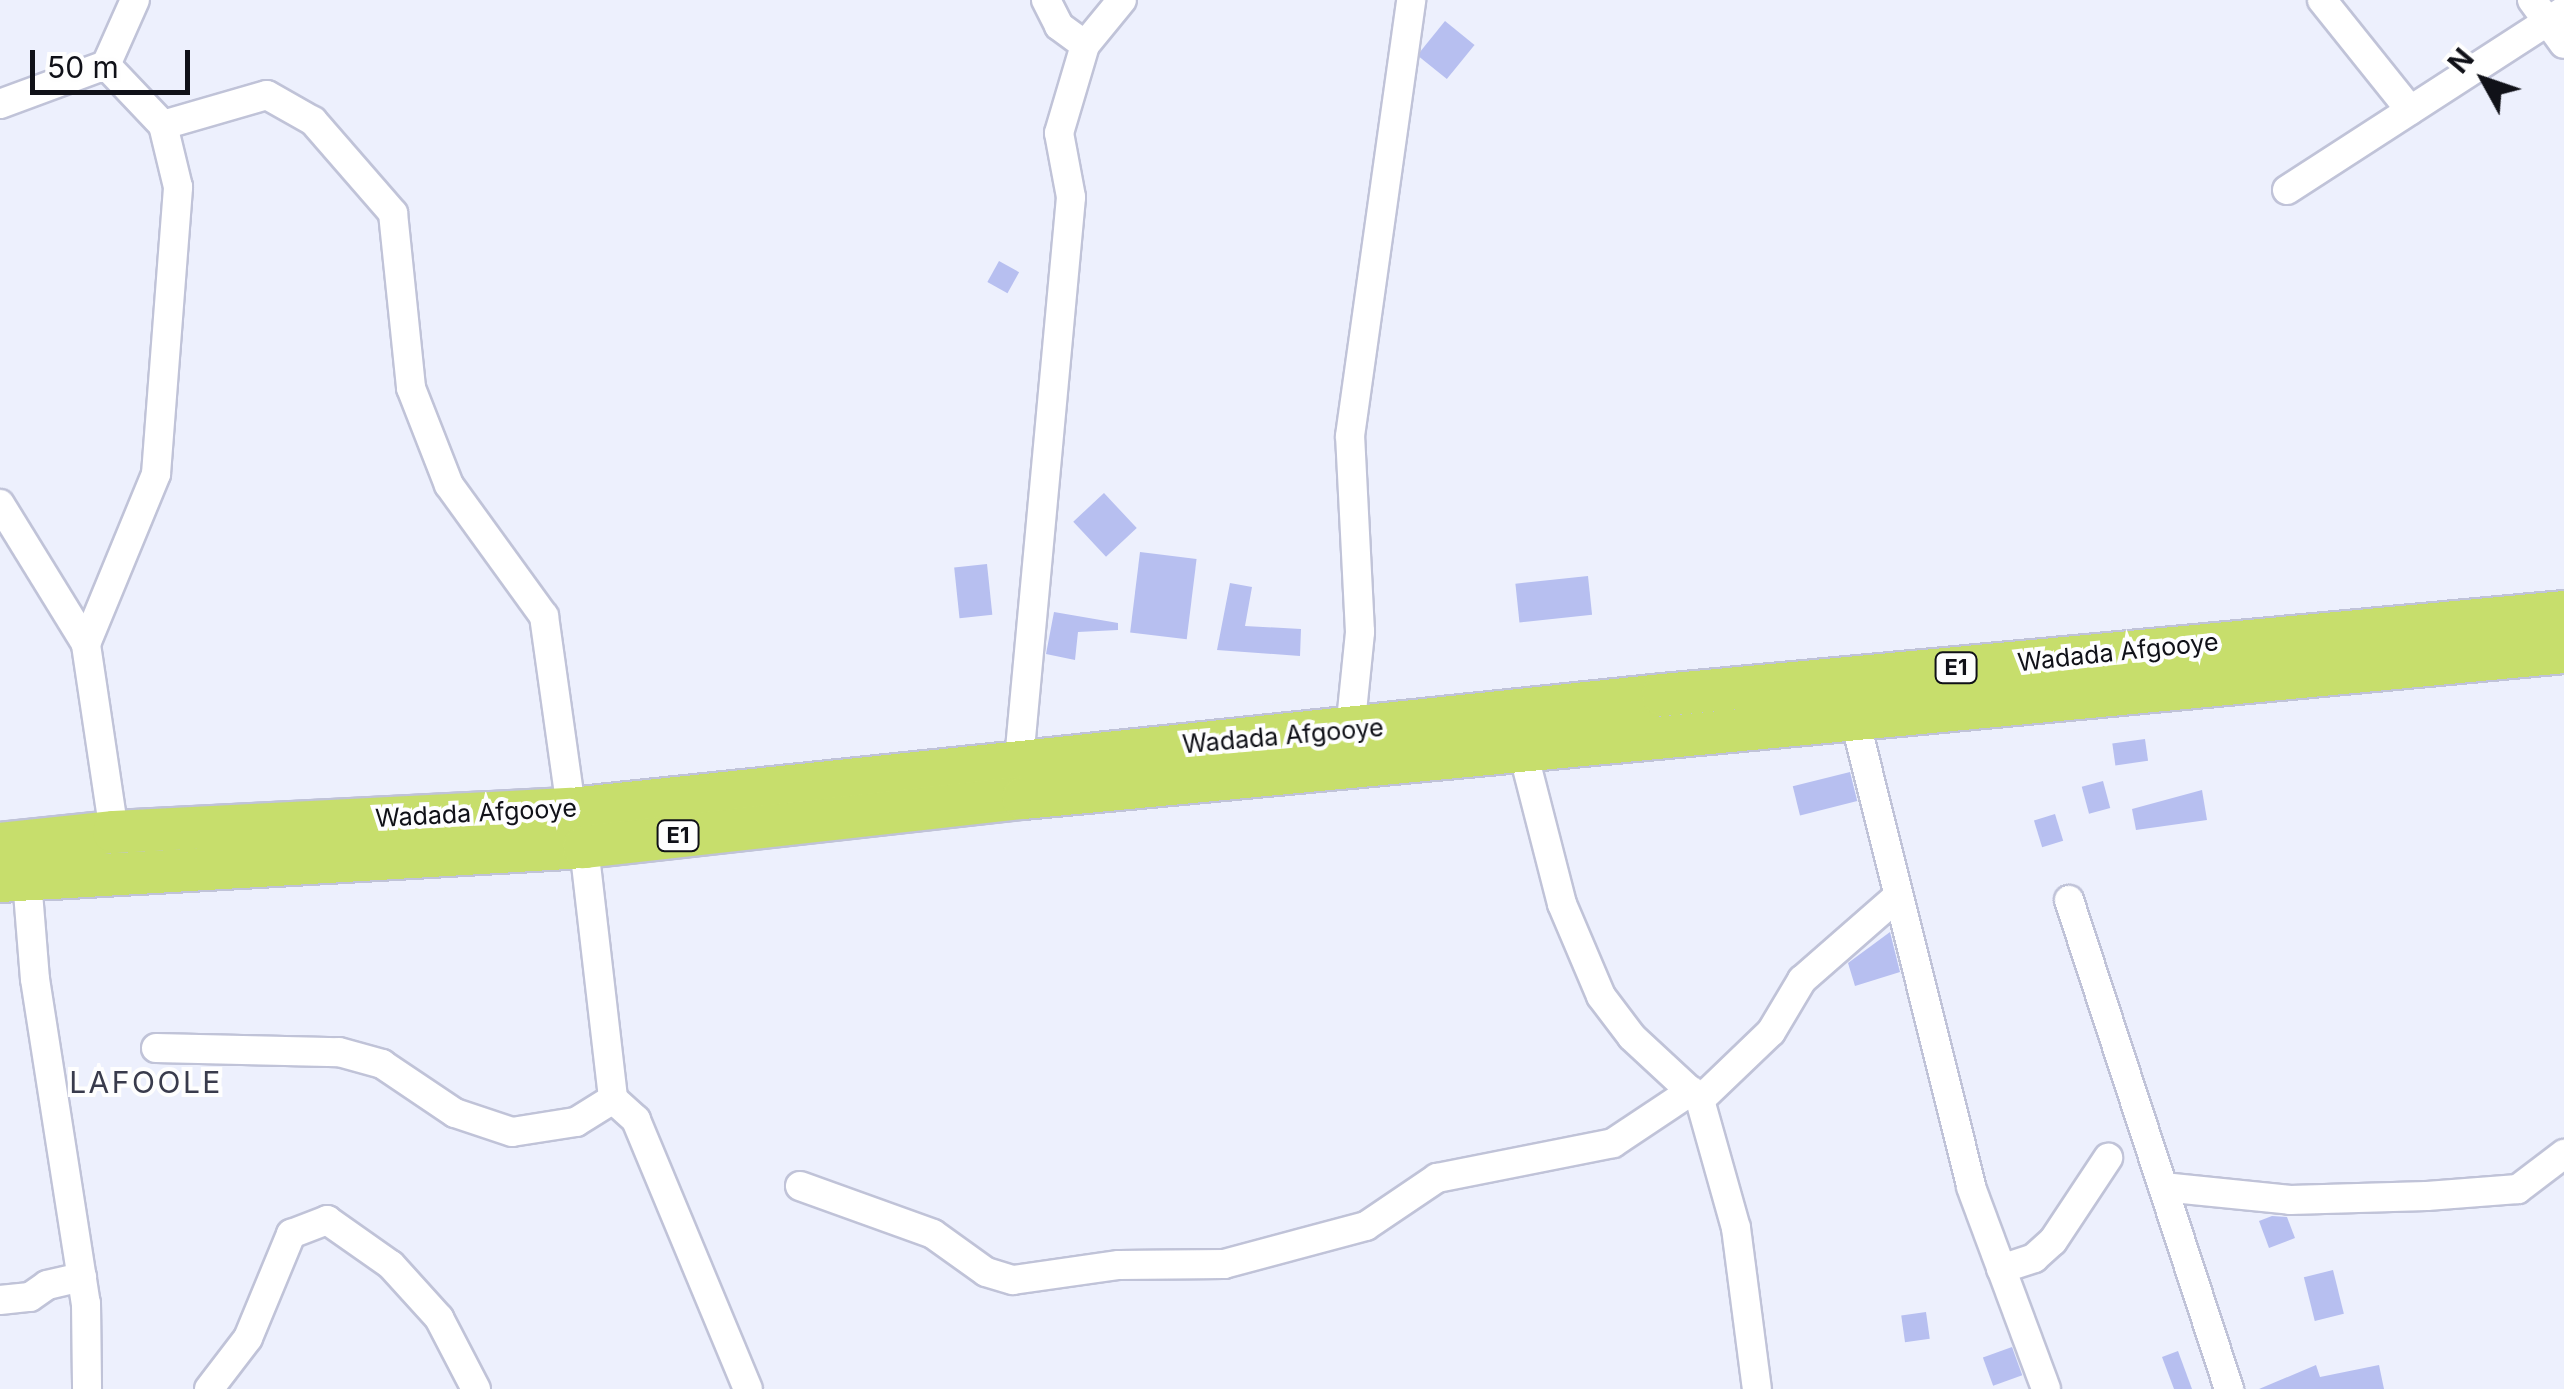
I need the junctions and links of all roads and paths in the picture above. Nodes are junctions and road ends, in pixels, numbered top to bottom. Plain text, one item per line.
1 (135, 0) edge
2 (1046, 0) edge
3 (1122, 0) edge
4 (1411, 0) edge
5 (2322, 0) edge
6 (2552, 19) edge
7 (1085, 45) junction
8 (106, 65) junction
9 (0, 104) edge
10 (2410, 110) junction
11 (164, 125) junction
12 (2287, 190) dead end
13 (0, 504) edge
14 (2564, 612) edge
15 (86, 644) junction
16 (2564, 652) edge
17 (1854, 716) junction
18 (1350, 731) junction
19 (1523, 752) junction
20 (1019, 760) junction
21 (578, 828) junction
22 (114, 832) junction
23 (0, 844) edge
24 (14, 881) edge
25 (1898, 896) junction
26 (2070, 900) dead end
27 (156, 1048) dead end
28 (1696, 1096) junction
29 (613, 1098) junction
30 (2564, 1154) edge
31 (2108, 1158) dead end
32 (800, 1186) dead end
33 (2163, 1187) junction
34 (2001, 1269) junction
35 (82, 1278) junction
36 (0, 1300) edge
37 (87, 1389) edge
38 (209, 1389) edge
39 (476, 1389) edge
40 (748, 1389) edge
41 (1757, 1389) edge
42 (2046, 1389) edge
43 (2228, 1389) edge

1 - 8 street
2 - 7 street
3 - 7 street
4 - 18 street
5 - 10 street
6 - 10 street
7 - 20 street
8 - 9 street
8 - 11 street
10 - 12 street
11 - 15 street
11 - 21 street
13 - 15 street
14 - 18 highway, Wadada Afgooye / E1
15 - 22 street
16 - 17 highway, Wadada Afgooye / E1
17 - 19 highway, Wadada Afgooye / E1
17 - 25 street
18 - 20 highway, Wadada Afgooye / E1
19 - 21 highway, Wadada Afgooye / E1
19 - 28 street
20 - 21 highway, Wadada Afgooye / E1
21 - 22 highway, Wadada Afgooye / E1
21 - 24 highway, Wadada Afgooye / E1
21 - 29 street
22 - 23 highway, Wadada Afgooye / E1
24 - 35 street
25 - 28 street
25 - 34 street
26 - 33 street
27 - 29 street
28 - 32 street
28 - 41 street
29 - 40 street
30 - 33 street
31 - 34 street
33 - 43 street
34 - 42 street
35 - 36 street
35 - 37 street
38 - 39 street

